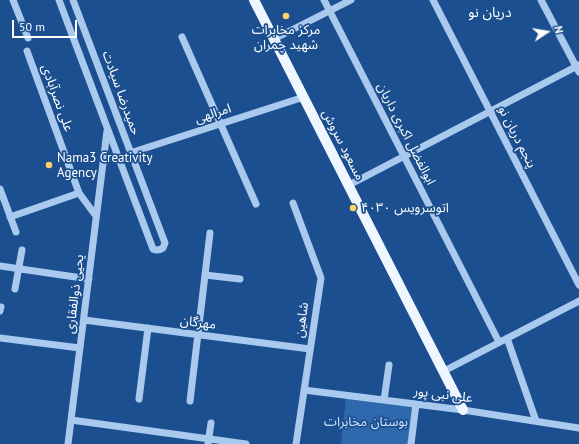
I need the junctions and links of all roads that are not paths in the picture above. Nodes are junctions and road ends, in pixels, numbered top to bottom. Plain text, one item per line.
1 (13, 0) edge
2 (59, 0) edge
3 (74, 0) edge
4 (254, 0) edge
5 (324, 0) edge
6 (351, 0) edge
7 (433, 0) edge
8 (541, 0) edge
9 (330, 11) junction
10 (182, 37) dead end
11 (28, 38) dead end
12 (274, 39) junction
13 (26, 52) dead end
14 (578, 68) edge
15 (304, 97) junction
16 (490, 111) junction
17 (221, 124) junction
18 (108, 128) junction
19 (114, 145) junction
20 (105, 147) junction
21 (130, 154) junction
22 (404, 156) junction
23 (348, 185) junction
24 (0, 189) edge
25 (79, 193) junction
26 (294, 203) dead end
27 (256, 204) dead end
28 (96, 216) junction
29 (10, 217) junction
30 (16, 232) dead end
31 (210, 233) dead end
32 (22, 250) dead end
33 (0, 266) edge
34 (19, 269) junction
35 (205, 275) junction
36 (240, 278) dead end
37 (89, 279) junction
38 (579, 285) edge
39 (16, 290) dead end
40 (579, 300) edge
41 (84, 320) junction
42 (148, 328) junction
43 (198, 335) junction
44 (0, 338) edge
45 (507, 338) junction
46 (499, 342) junction
47 (80, 348) junction
48 (310, 349) junction
49 (389, 365) dead end
50 (444, 371) junction
51 (304, 390) junction
52 (139, 398) dead end
53 (384, 400) junction
54 (190, 401) dead end
55 (416, 404) junction
56 (463, 410) junction
57 (71, 420) junction
58 (536, 421) junction
59 (211, 423) dead end
60 (579, 428) edge
61 (208, 441) edge
62 (68, 444) edge
63 (246, 444) edge
64 (296, 444) edge
65 (411, 444) edge

1 - 11 street
2 - 18 street, حمیدرضا سیادت
3 - 21 street, حمیدرضا سیادت
4 - 12 main road, مسعود سروش
5 - 9 street, ابوالفضل اکبری داریان
6 - 9 street
7 - 16 street, پنجم دریان‌ نو
8 - 14 street
9 - 12 street
9 - 22 street, ابوالفضل اکبری داریان
10 - 17 street
12 - 15 main road, مسعود سروش
13 - 25 street, علی نصرآبادی
14 - 16 street
15 - 17 street, امرالهی
15 - 23 main road, مسعود سروش
16 - 22 street
16 - 38 street, پنجم دریان‌ نو
17 - 21 street, امرالهی
17 - 27 street
18 - 19 street, حمیدرضا سیادت
18 - 20 street, یحیی ذوالفقاری
19 - 20 street
19 - 21 street, حمیدرضا سیادت
20 - 28 street, یحیی ذوالفقاری
22 - 23 street
22 - 46 street, ابوالفضل اکبری داریان
23 - 50 main road, مسعود سروش
24 - 29 street
25 - 28 street, علی نصرآبادی
25 - 29 street
26 - 48 street, شاهین
28 - 37 street, یحیی ذوالفقاری
29 - 30 street
31 - 35 street
32 - 34 street
33 - 34 street
34 - 37 street
34 - 39 street
35 - 36 street
35 - 43 street
37 - 41 street, یحیی ذوالفقاری
40 - 45 street
41 - 42 street, مهرگان
41 - 47 street, یحیی ذوالفقاری
42 - 43 street, مهرگان
42 - 52 street
43 - 48 street, مهرگان
43 - 54 street
44 - 47 street
45 - 46 street
45 - 58 street
46 - 50 street
47 - 57 street, یحیی ذوالفقاری
48 - 51 street, شاهین
49 - 53 street
50 - 56 main road, مسعود سروش
51 - 53 street, علی نبی پور
51 - 64 street, شاهین
53 - 55 street, علی نبی پور
55 - 56 street, علی نبی پور
55 - 65 street
56 - 58 street, علی نبی پور
57 - 61 street
57 - 62 street, یحیی ذوالفقاری
58 - 60 street, علی نبی پور
59 - 61 street
61 - 63 street

